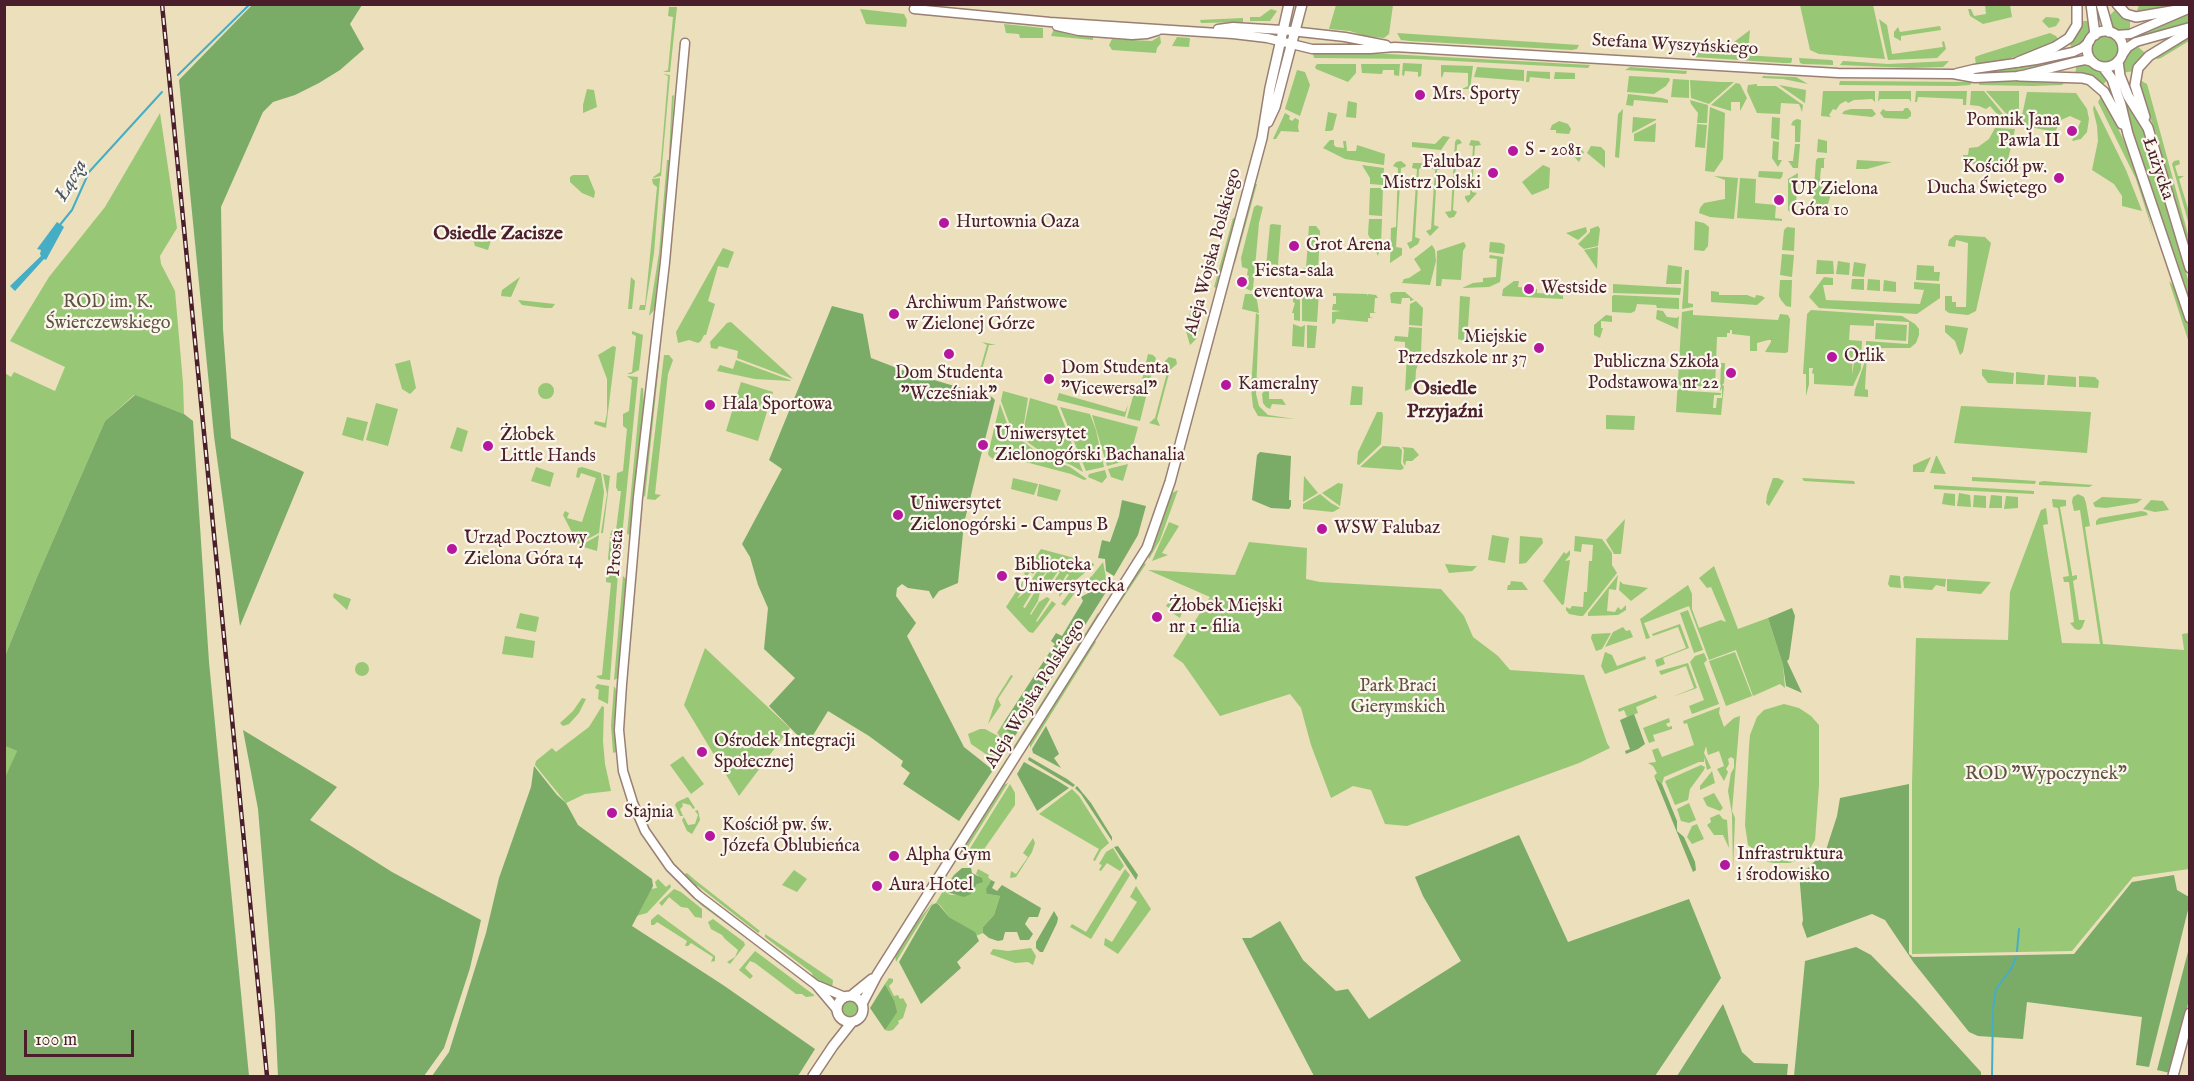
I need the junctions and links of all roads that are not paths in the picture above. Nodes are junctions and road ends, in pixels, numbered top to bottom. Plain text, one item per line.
1 (1289, 4) edge
2 (1302, 4) edge
3 (2077, 4) edge
4 (2091, 4) edge
5 (2101, 4) edge
6 (2117, 4) edge
7 (2189, 8) edge
8 (914, 9) dead end
9 (2190, 29) edge
10 (1282, 30) junction
11 (1193, 31) junction
12 (1295, 32) junction
13 (2113, 33) junction
14 (2092, 38) junction
15 (1280, 41) junction
16 (685, 43) dead end
17 (1292, 45) junction
18 (1395, 47) junction
19 (2120, 59) junction
20 (2018, 62) junction
21 (2093, 63) junction
22 (2103, 67) junction
23 (1953, 74) junction
24 (2019, 76) junction
25 (2148, 128) junction
26 (2128, 134) junction
27 (1263, 135) junction
28 (2190, 267) edge
29 (2190, 318) edge
30 (877, 975) junction
31 (816, 985) junction
32 (848, 996) junction
33 (862, 1004) junction
34 (838, 1013) junction
35 (2190, 1013) edge
36 (852, 1022) junction
37 (832, 1046) junction
38 (813, 1077) edge
39 (2173, 1077) edge

1 - 10 main road, Aleja Wojska Polskiego
2 - 12 main road, Aleja Wojska Polskiego
3 - 20 main road
4 - 14 main road
5 - 13 main road
6 - 7 main road
7 - 13 street
8 - 11 street
9 - 19 street
9 - 25 main road
10 - 11 street, Stefana Wyszyńskiego
10 - 12 street, Stefana Wyszyńskiego
10 - 15 main road, Aleja Wojska Polskiego
11 - 15 street, Stefana Wyszyńskiego
12 - 17 main road, Aleja Wojska Polskiego
12 - 18 street, Stefana Wyszyńskiego
13 - 14 main road
13 - 19 main road
14 - 20 street, Stefana Wyszyńskiego
14 - 21 main road
15 - 17 street, Stefana Wyszyńskiego
15 - 27 main road, Aleja Wojska Polskiego
16 - 31 street, Prosta
17 - 18 street, Stefana Wyszyńskiego
17 - 27 main road, Aleja Wojska Polskiego
18 - 23 street, Stefana Wyszyńskiego
19 - 22 main road
19 - 25 main road, Łużycka
20 - 23 street, Stefana Wyszyńskiego
21 - 22 main road
21 - 24 street, Stefana Wyszyńskiego
22 - 26 main road, Łużycka
23 - 24 street, Stefana Wyszyńskiego
24 - 26 main road
25 - 28 main road, Łużycka
26 - 29 main road, Łużycka
27 - 30 main road, Aleja Wojska Polskiego
30 - 32 main road, Aleja Wojska Polskiego
30 - 33 main road, Aleja Wojska Polskiego
31 - 32 street, Prosta
31 - 34 street, Prosta
32 - 33 main road
32 - 34 main road
33 - 36 main road
34 - 36 main road
34 - 37 main road
35 - 39 main road
36 - 37 main road
37 - 38 main road

